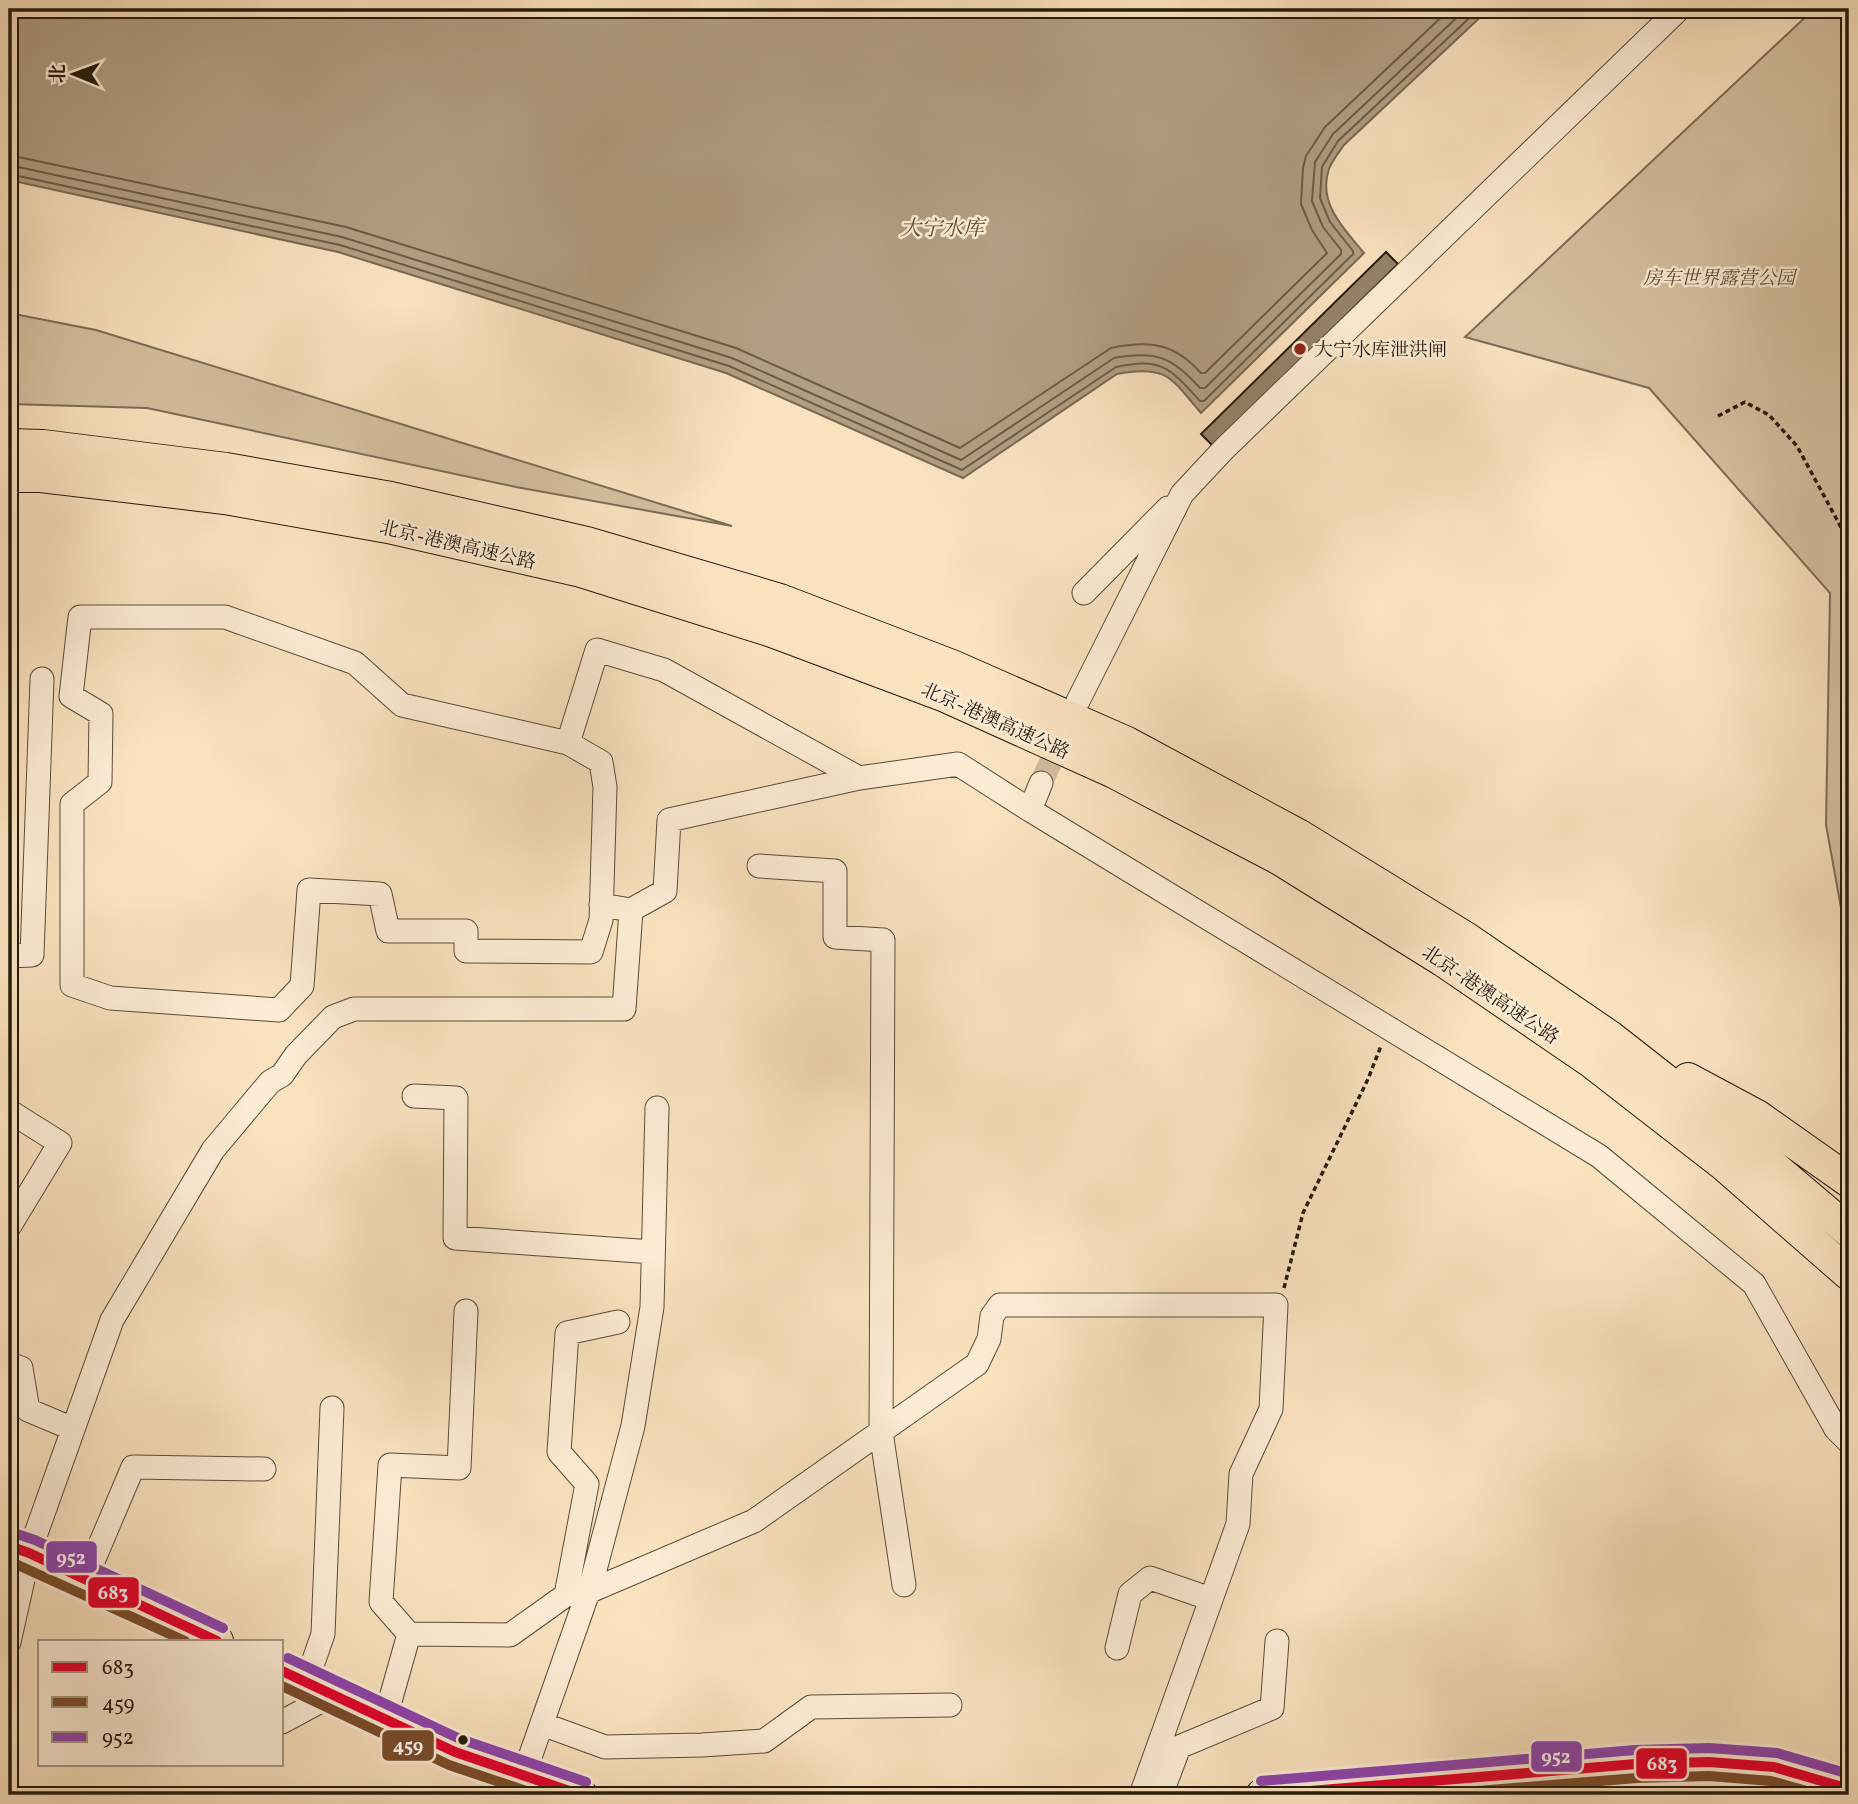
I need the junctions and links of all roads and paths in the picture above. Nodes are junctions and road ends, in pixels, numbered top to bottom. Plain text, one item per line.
1 (1679, 9) edge
2 (1847, 155) dead end
3 (1849, 163) edge
4 (1718, 416) dead end
5 (9, 445) edge
6 (9, 475) edge
7 (1182, 494) junction
8 (1849, 542) edge
9 (1084, 593) dead end
10 (42, 679) dead end
11 (1078, 701) dead end
12 (568, 743) junction
13 (859, 778) junction
14 (1041, 783) tunnel mouth
15 (1030, 810) junction
16 (759, 866) dead end
17 (601, 905) junction
18 (631, 910) junction
19 (9, 956) edge
20 (1388, 1028) junction
21 (1609, 1037) junction
22 (414, 1096) dead end
23 (657, 1108) dead end
24 (9, 1111) edge
25 (1849, 1181) edge
26 (9, 1227) edge
27 (1849, 1231) edge
28 (653, 1252) junction
29 (1849, 1274) edge
30 (1276, 1305) junction
31 (466, 1311) dead end
32 (618, 1322) dead end
33 (9, 1364) edge
34 (332, 1408) dead end
35 (73, 1429) junction
36 (881, 1432) junction
37 (1849, 1442) edge
38 (264, 1469) dead end
39 (19, 1550) edge
40 (85, 1580) junction
41 (904, 1586) dead end
42 (588, 1592) junction
43 (1211, 1599) junction
44 (169, 1630) edge
45 (410, 1634) junction
46 (213, 1640) edge
47 (1277, 1641) dead end
48 (9, 1642) edge
49 (1117, 1648) dead end
50 (307, 1683) edge
51 (950, 1704) dead end
52 (284, 1719) edge
53 (385, 1719) junction
54 (542, 1724) junction
55 (523, 1777) junction
56 (1771, 1781) edge
57 (1464, 1787) edge
58 (1849, 1789) edge
59 (581, 1795) edge
60 (1142, 1795) edge
61 (1160, 1795) edge
62 (1262, 1795) edge

1 - 7 street
2 - 3 path
4 - 8 path
5 - 21 highway, 北京-港澳高速公路
6 - 29 highway, 北京-港澳高速公路
7 - 9 street
7 - 11 street
10 - 19 street
12 - 13 street
12 - 17 street
12 - 17 street
13 - 15 street
13 - 18 street
14 - 15 street
15 - 20 street
16 - 36 street
17 - 18 street
18 - 35 street
20 - 30 path
20 - 37 street
21 - 25 highway
21 - 27 highway, 北京-港澳高速公路
22 - 28 street
23 - 28 street
24 - 26 street
28 - 42 street
30 - 36 street
30 - 43 street
31 - 45 street
32 - 45 street
33 - 35 street
34 - 50 street
35 - 39 street
36 - 41 street
36 - 42 street
38 - 40 street
39 - 40 highway
39 - 48 street
40 - 44 highway
42 - 54 street
43 - 49 street
43 - 60 street
44 - 46 highway
45 - 53 street
47 - 61 street
50 - 52 street
50 - 53 highway
51 - 54 street
53 - 55 highway
54 - 55 street
55 - 59 highway
56 - 57 highway
56 - 58 highway
57 - 62 highway

